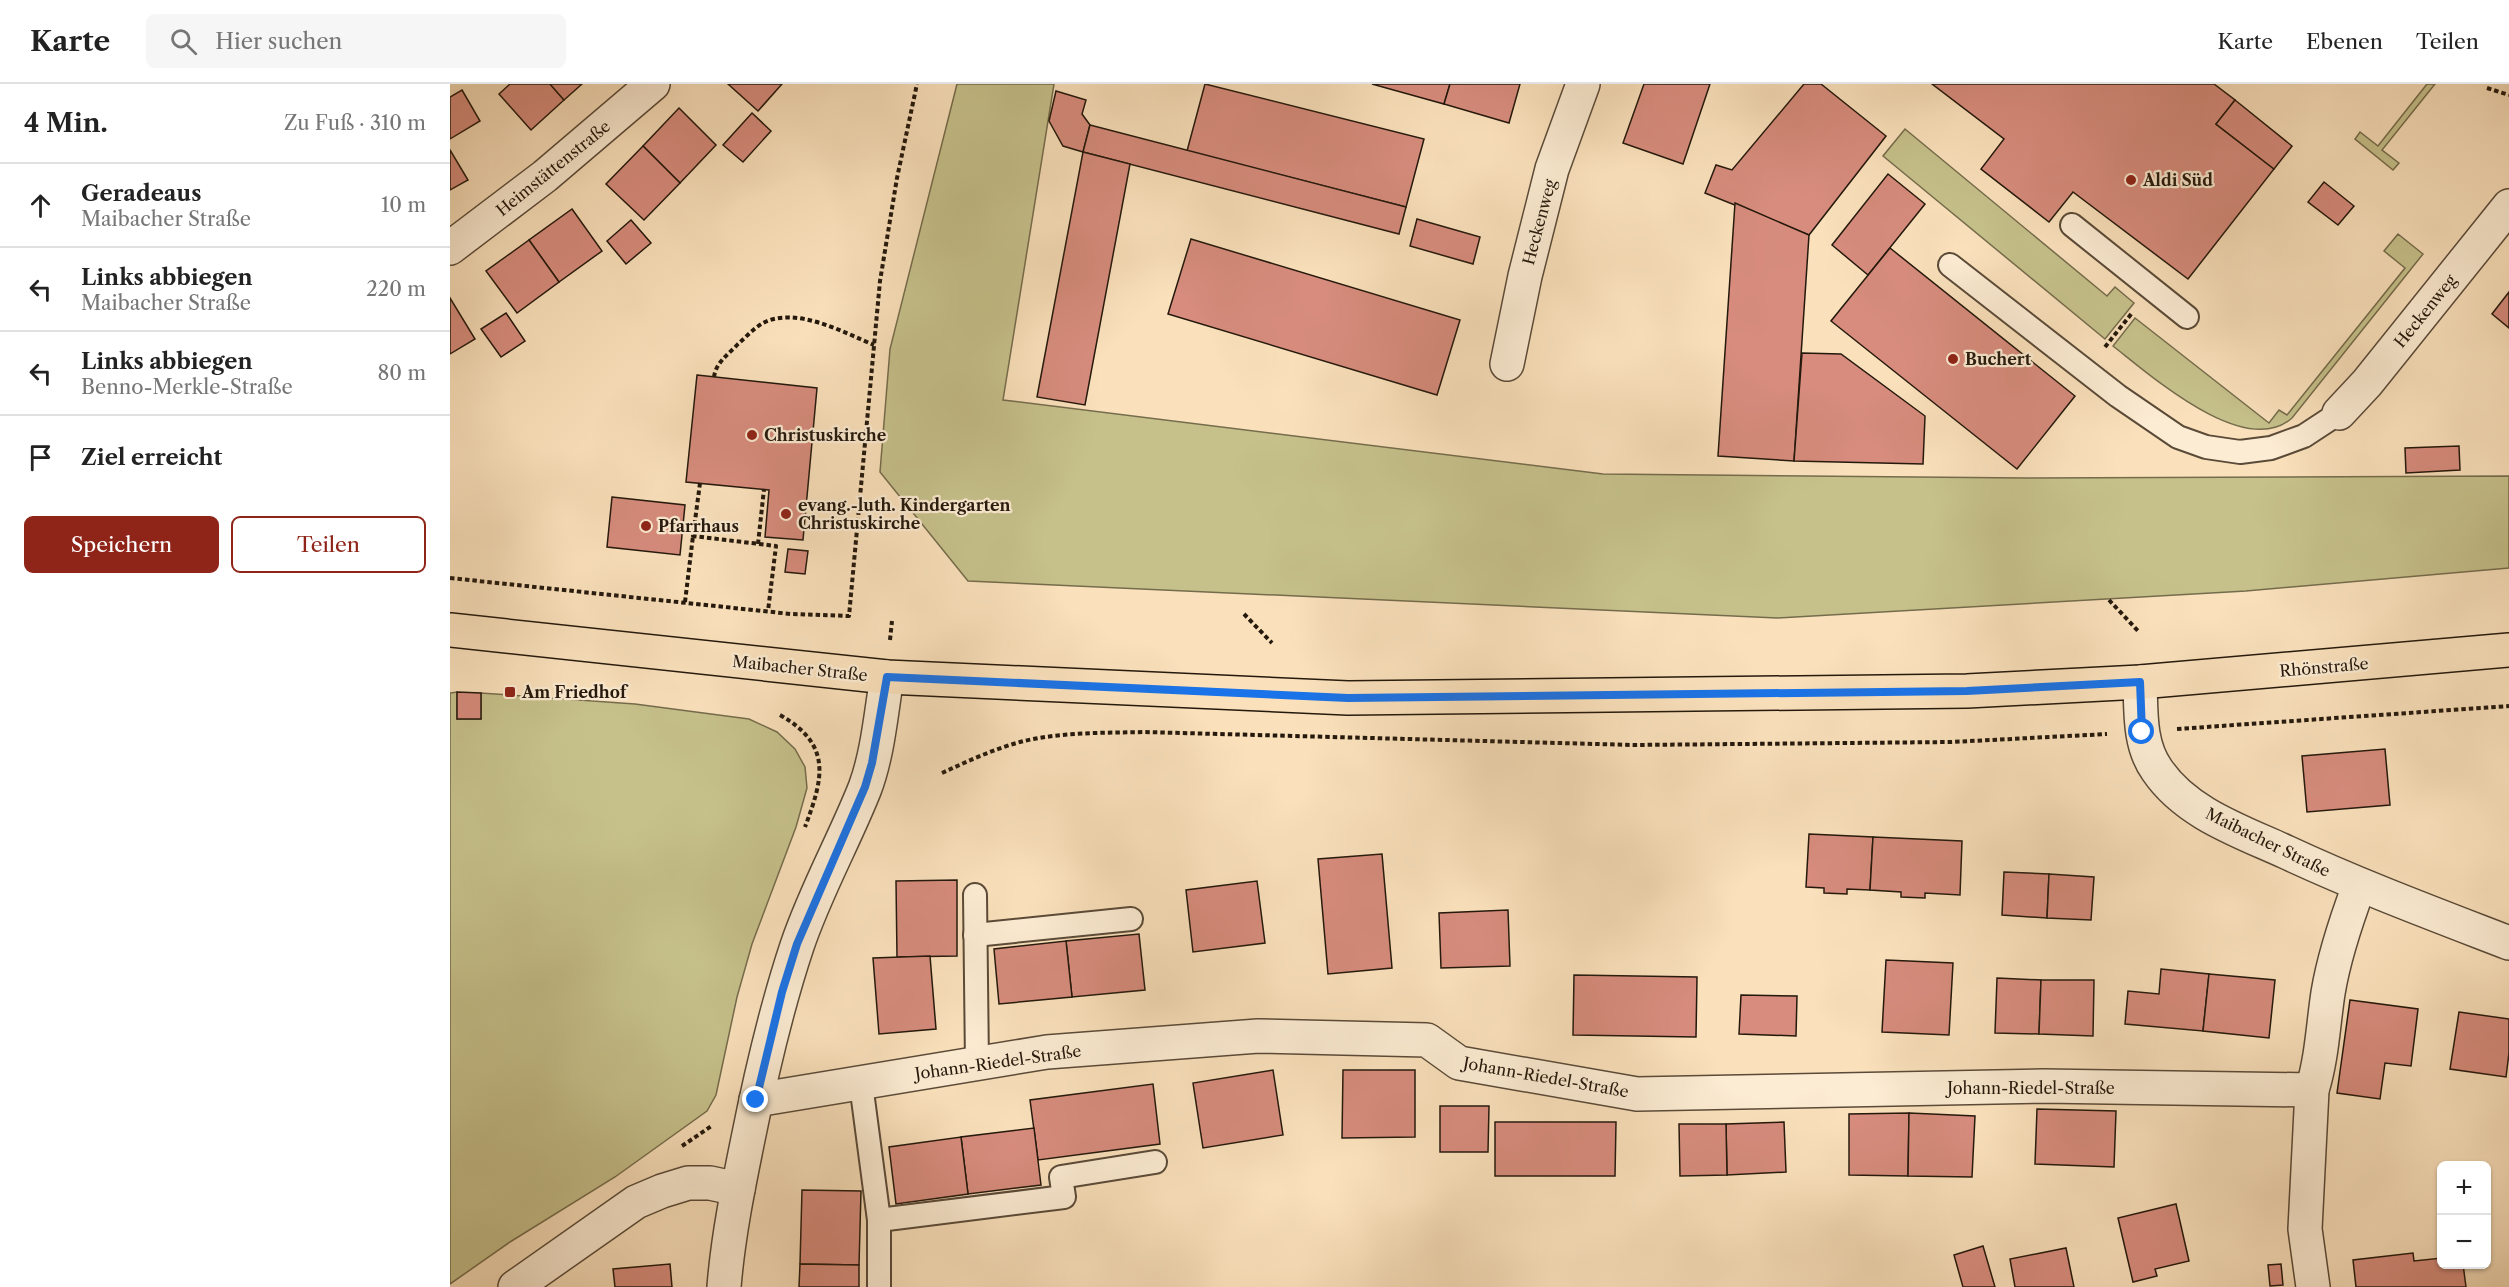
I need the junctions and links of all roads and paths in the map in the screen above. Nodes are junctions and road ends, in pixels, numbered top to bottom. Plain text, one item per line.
1 (653, 84) edge
2 (917, 84) edge
3 (1583, 84) edge
4 (2487, 88) dead end
5 (2509, 95) edge
6 (2509, 206) edge
7 (2072, 225) dead end
8 (450, 248) edge
9 (1950, 265) dead end
10 (2139, 304) dead end
11 (2187, 317) dead end
12 (2110, 341) dead end
13 (874, 345) junction
14 (1507, 364) dead end
15 (714, 377) dead end
16 (2339, 413) joint
17 (700, 483) dead end
18 (764, 489) dead end
19 (693, 536) junction
20 (758, 544) junction
21 (450, 578) edge
22 (2109, 600) dead end
23 (685, 602) junction
24 (768, 611) junction
25 (1244, 614) dead end
26 (450, 630) edge
27 (2139, 632) dead end
28 (1272, 643) dead end
29 (2509, 650) edge
30 (887, 677) junction
31 (2140, 682) junction
32 (2509, 706) edge
33 (2142, 732) junction
34 (942, 773) dead end
35 (2359, 886) junction
36 (975, 895) dead end
37 (1131, 919) dead end
38 (975, 935) junction
39 (2509, 943) edge
40 (977, 1064) junction
41 (861, 1084) junction
42 (2312, 1090) junction
43 (756, 1100) junction
44 (1155, 1162) dead end
45 (738, 1189) junction
46 (879, 1220) junction
47 (515, 1287) edge
48 (724, 1287) edge
49 (879, 1287) edge
50 (2313, 1287) edge

1 - 8 street, Heimstättenstraße
2 - 13 path
3 - 14 street, Heckenweg
4 - 5 path
6 - 16 street, Heckenweg
7 - 11 lane
9 - 16 lane
10 - 12 path
13 - 15 path
13 - 24 path
17 - 19 path
18 - 20 path
19 - 20 path
19 - 23 path
20 - 24 path
21 - 23 path
22 - 27 path
23 - 24 path
25 - 28 path
26 - 30 main road, Maibacher Straße
29 - 31 main road, Rhönstraße
30 - 31 main road, Maibacher Straße
30 - 43 street
31 - 33 street, Maibacher Straße
32 - 33 path
33 - 34 path
33 - 35 street, Maibacher Straße
35 - 39 street, Maibacher Straße
35 - 42 street
36 - 38 lane
37 - 38 lane
38 - 40 lane
40 - 41 street, Johann-Riedel-Straße
40 - 42 street, Johann-Riedel-Straße
41 - 43 street, Johann-Riedel-Straße
41 - 46 lane
42 - 50 street
43 - 45 street
44 - 46 lane
45 - 47 street
45 - 48 street
46 - 49 lane

